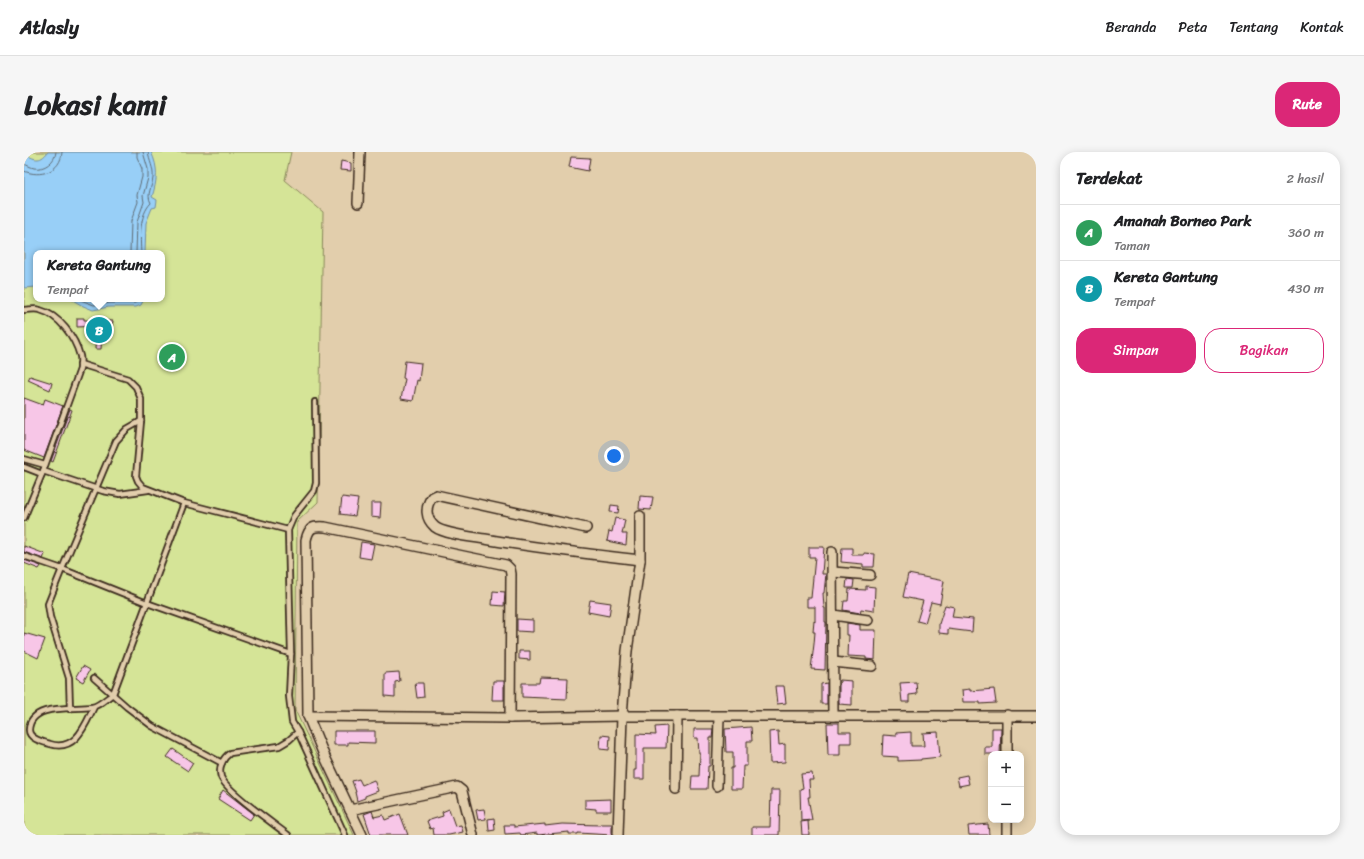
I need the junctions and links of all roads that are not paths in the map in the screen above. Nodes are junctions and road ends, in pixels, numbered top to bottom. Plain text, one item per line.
1 (360, 152) edge
2 (358, 203) dead end
3 (24, 310) edge
4 (80, 364) junction
5 (315, 402) dead end
6 (141, 420) junction
7 (24, 459) edge
8 (24, 468) edge
9 (43, 470) junction
10 (96, 489) junction
11 (150, 490) junction
12 (184, 503) junction
13 (640, 516) dead end
14 (24, 518) edge
15 (586, 528) dead end
16 (288, 530) junction
17 (832, 552) dead end
18 (24, 556) edge
19 (640, 560) junction
20 (62, 569) junction
21 (833, 572) junction
22 (870, 575) dead end
23 (147, 604) junction
24 (833, 615) junction
25 (868, 620) dead end
26 (290, 654) junction
27 (833, 662) junction
28 (872, 666) dead end
29 (94, 678) dead end
30 (113, 694) junction
31 (94, 707) junction
32 (70, 709) junction
33 (1006, 715) junction
34 (308, 716) junction
35 (622, 716) junction
36 (677, 716) junction
37 (833, 716) junction
38 (1036, 716) edge
39 (719, 717) junction
40 (510, 718) junction
41 (298, 732) junction
42 (1007, 751) edge
43 (222, 763) junction
44 (717, 786) dead end
45 (676, 789) dead end
46 (350, 810) junction
47 (1007, 823) edge
48 (288, 835) edge
49 (345, 835) edge
50 (362, 835) edge
51 (472, 835) edge
52 (618, 835) edge
53 (1007, 835) edge

1 - 2 street
3 - 4 lane
4 - 6 lane
4 - 9 lane
5 - 16 lane
6 - 10 lane
6 - 11 lane
7 - 9 lane
8 - 9 lane
9 - 10 lane
9 - 14 lane
10 - 11 lane
10 - 20 lane
11 - 12 lane
12 - 16 lane
12 - 23 lane
13 - 19 street
15 - 19 street
16 - 26 lane
17 - 21 street
18 - 20 lane
19 - 35 street
20 - 23 lane
20 - 32 lane
21 - 22 street
21 - 24 street
23 - 26 lane
23 - 30 lane
24 - 25 street
24 - 27 street
26 - 41 lane
27 - 28 street
27 - 37 street
29 - 30 lane
30 - 31 lane
30 - 43 lane
31 - 32 lane
31 - 32 lane
33 - 37 street
33 - 38 street
33 - 42 street
34 - 40 street
34 - 40 street
34 - 46 street
35 - 36 street
35 - 40 street
35 - 52 street
36 - 39 street
36 - 45 street
37 - 39 street
39 - 44 street
41 - 43 lane
41 - 49 lane
43 - 48 lane
46 - 50 street
46 - 51 street
47 - 53 street

